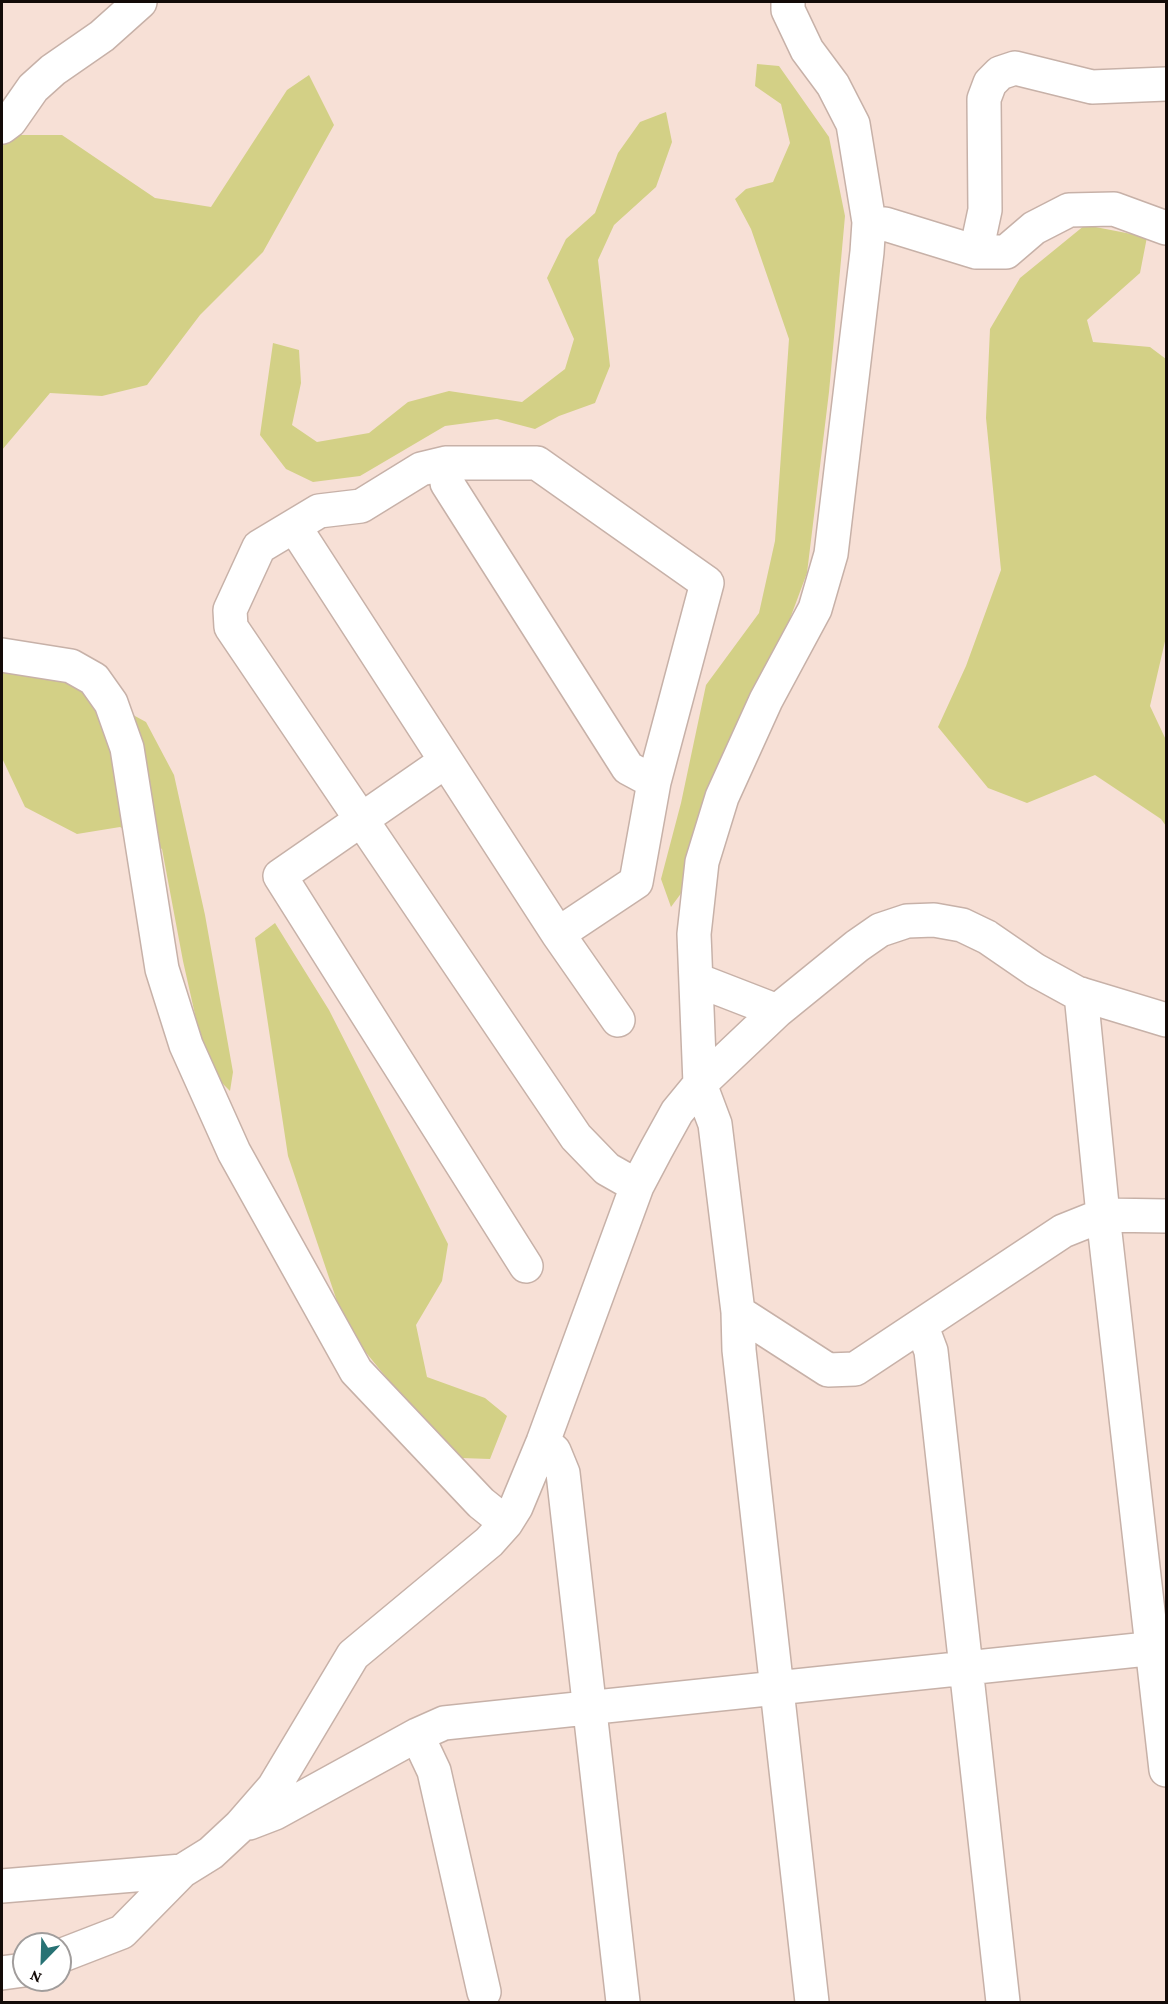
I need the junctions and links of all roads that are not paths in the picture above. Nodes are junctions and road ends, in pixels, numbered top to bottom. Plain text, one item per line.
1 (140, 2) edge
2 (788, 2) edge
3 (1167, 84) edge
4 (2, 127) edge
5 (869, 222) junction
6 (1167, 228) edge
7 (976, 252) junction
8 (446, 463) junction
9 (294, 526) junction
10 (2, 655) edge
11 (446, 761) junction
12 (654, 782) junction
13 (362, 819) junction
14 (558, 934) junction
15 (697, 980) junction
16 (1081, 994) junction
17 (777, 1011) junction
18 (618, 1020) dead end
19 (1167, 1020) edge
20 (700, 1084) junction
21 (637, 1186) junction
22 (1103, 1215) junction
23 (1167, 1216) edge
24 (526, 1266) dead end
25 (738, 1312) junction
26 (922, 1327) junction
27 (543, 1442) junction
28 (506, 1523) junction
29 (1159, 1647) edge
30 (964, 1668) junction
31 (779, 1688) junction
32 (590, 1709) junction
33 (417, 1735) junction
34 (1167, 1770) edge
35 (240, 1826) junction
36 (182, 1871) junction
37 (2, 1886) edge
38 (72, 1951) edge
39 (484, 1992) dead end
40 (623, 2002) edge
41 (812, 2002) edge
42 (1003, 2002) edge

1 - 4 street
2 - 5 street
3 - 7 street
5 - 7 street
5 - 15 street
6 - 7 street
8 - 9 street
8 - 12 street
8 - 12 street
9 - 11 street
9 - 13 street
10 - 28 street
11 - 13 street
11 - 14 street
12 - 14 street
13 - 21 street
13 - 24 street
14 - 18 street
15 - 17 street
15 - 20 street
16 - 17 street
16 - 19 street
16 - 22 street
17 - 20 street
20 - 21 street
20 - 25 street
21 - 27 street
22 - 23 street
22 - 26 street
22 - 29 street
25 - 26 street
25 - 31 street
26 - 30 street
27 - 28 street
27 - 32 street
28 - 35 street
29 - 30 street
29 - 34 street
30 - 31 street
30 - 42 street
31 - 32 street
31 - 41 street
32 - 33 street
32 - 40 street
33 - 35 street
33 - 39 street
35 - 36 street
36 - 37 street
36 - 38 street

